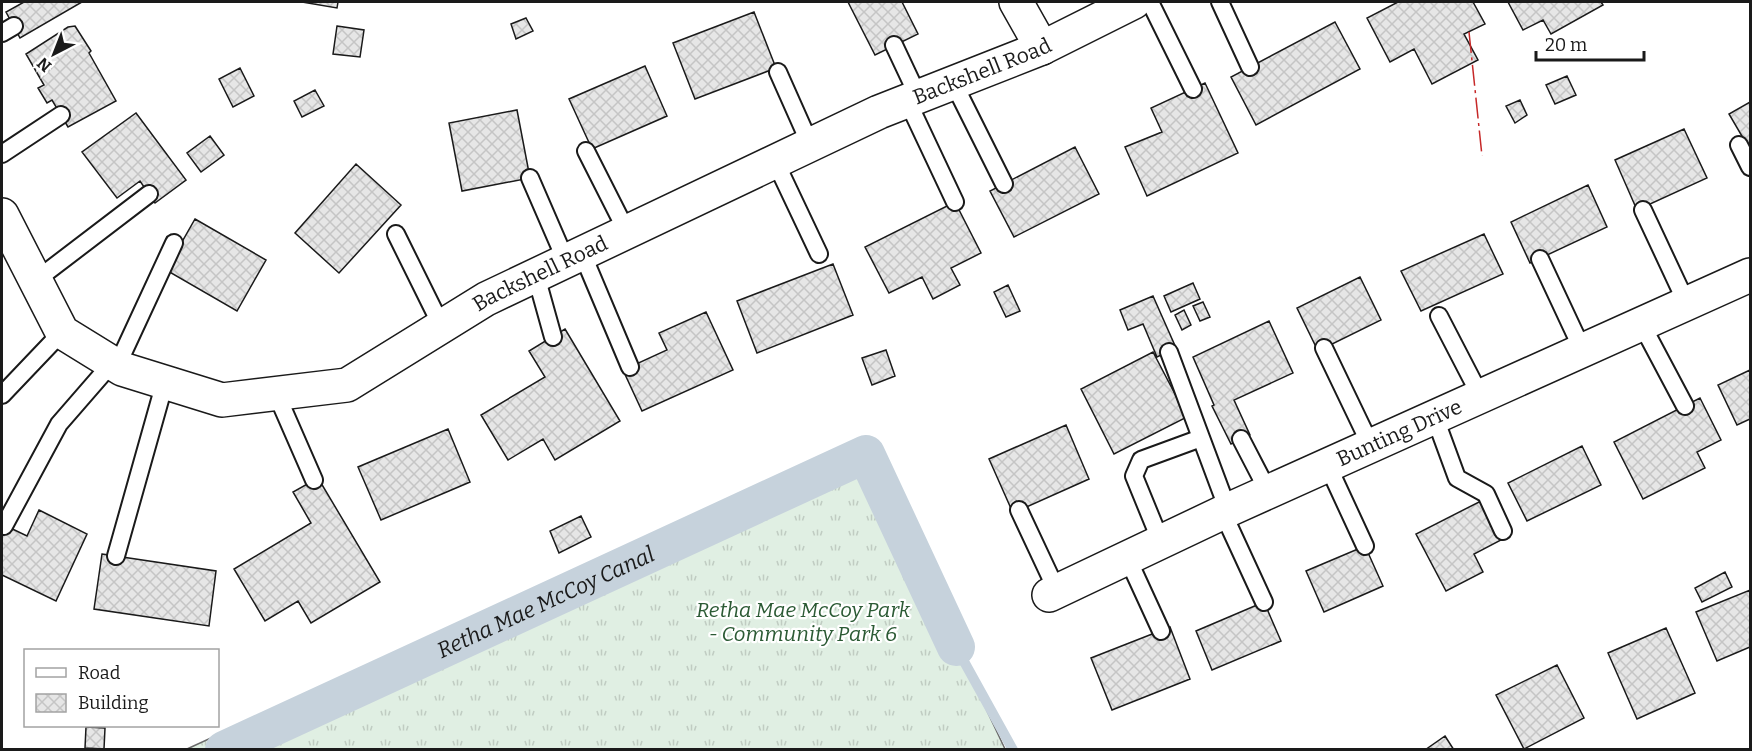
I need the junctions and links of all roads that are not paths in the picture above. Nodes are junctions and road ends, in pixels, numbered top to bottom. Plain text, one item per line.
1 (1016, 2) edge
2 (1134, 2) edge
3 (1150, 2) edge
4 (1220, 2) edge
5 (894, 45) dead end
6 (1042, 48) junction
7 (1250, 67) dead end
8 (778, 72) dead end
9 (953, 82) junction
10 (1193, 89) dead end
11 (913, 98) junction
12 (61, 115) dead end
13 (810, 144) junction
14 (1739, 145) dead end
15 (586, 151) dead end
16 (2, 154) edge
17 (775, 161) junction
18 (1750, 167) edge
19 (530, 178) dead end
20 (1004, 184) dead end
21 (149, 194) dead end
22 (955, 202) dead end
23 (1643, 210) dead end
24 (2, 215) edge
25 (627, 232) junction
26 (396, 234) dead end
27 (174, 243) dead end
28 (819, 254) dead end
29 (574, 257) junction
30 (1540, 259) dead end
31 (1750, 275) edge
32 (536, 276) junction
33 (35, 281) junction
34 (1687, 304) junction
35 (1439, 316) dead end
36 (1642, 324) junction
37 (442, 327) junction
38 (62, 332) junction
39 (553, 337) dead end
40 (1324, 348) dead end
41 (1583, 351) junction
42 (1169, 352) dead end
43 (114, 364) junction
44 (630, 367) dead end
45 (165, 382) junction
46 (276, 393) junction
47 (2, 395) edge
48 (1480, 397) junction
49 (1685, 406) dead end
50 (1435, 418) junction
51 (1201, 438) junction
52 (1241, 439) dead end
53 (1371, 446) junction
54 (1328, 466) junction
55 (314, 480) dead end
56 (1269, 493) junction
57 (1019, 510) dead end
58 (1226, 512) junction
59 (4, 526) dead end
60 (1503, 531) dead end
61 (1161, 542) junction
62 (1365, 546) dead end
63 (116, 556) dead end
64 (1127, 557) junction
65 (1053, 593) joint
66 (1264, 602) dead end
67 (1161, 631) dead end

1 - 6 street
2 - 6 street, Backshell Road
3 - 10 lane
4 - 7 lane
5 - 11 lane
6 - 9 street, Backshell Road
8 - 13 lane
9 - 11 street, Backshell Road
9 - 20 lane
11 - 13 street, Backshell Road
11 - 22 lane
12 - 16 lane
13 - 17 street, Backshell Road
14 - 18 lane
15 - 25 lane
17 - 25 street, Backshell Road
17 - 28 lane
19 - 29 lane
21 - 33 lane
23 - 34 lane
24 - 33 street
25 - 29 street, Backshell Road
26 - 37 lane
27 - 43 lane
29 - 32 street, Backshell Road
29 - 44 lane
30 - 41 lane
31 - 34 street, Bunting Drive
32 - 37 street, Backshell Road
32 - 39 lane
33 - 38 street
34 - 36 street, Bunting Drive
35 - 48 lane
36 - 41 street, Bunting Drive
36 - 49 lane
37 - 46 street, Backshell Road
38 - 43 street, Backshell Road
38 - 47 lane
40 - 53 lane
41 - 48 street, Bunting Drive
42 - 51 lane
43 - 45 street, Backshell Road
43 - 59 lane
45 - 46 street, Backshell Road
45 - 63 lane
46 - 55 lane
48 - 50 street, Bunting Drive
50 - 53 street, Bunting Drive
50 - 60 lane
51 - 58 lane
51 - 61 lane
52 - 56 lane
53 - 54 street, Bunting Drive
54 - 56 street, Bunting Drive
54 - 62 lane
56 - 58 street, Bunting Drive
57 - 65 lane
58 - 61 street, Bunting Drive
58 - 66 lane
61 - 64 street, Bunting Drive
64 - 65 street, Bunting Drive
64 - 67 lane

